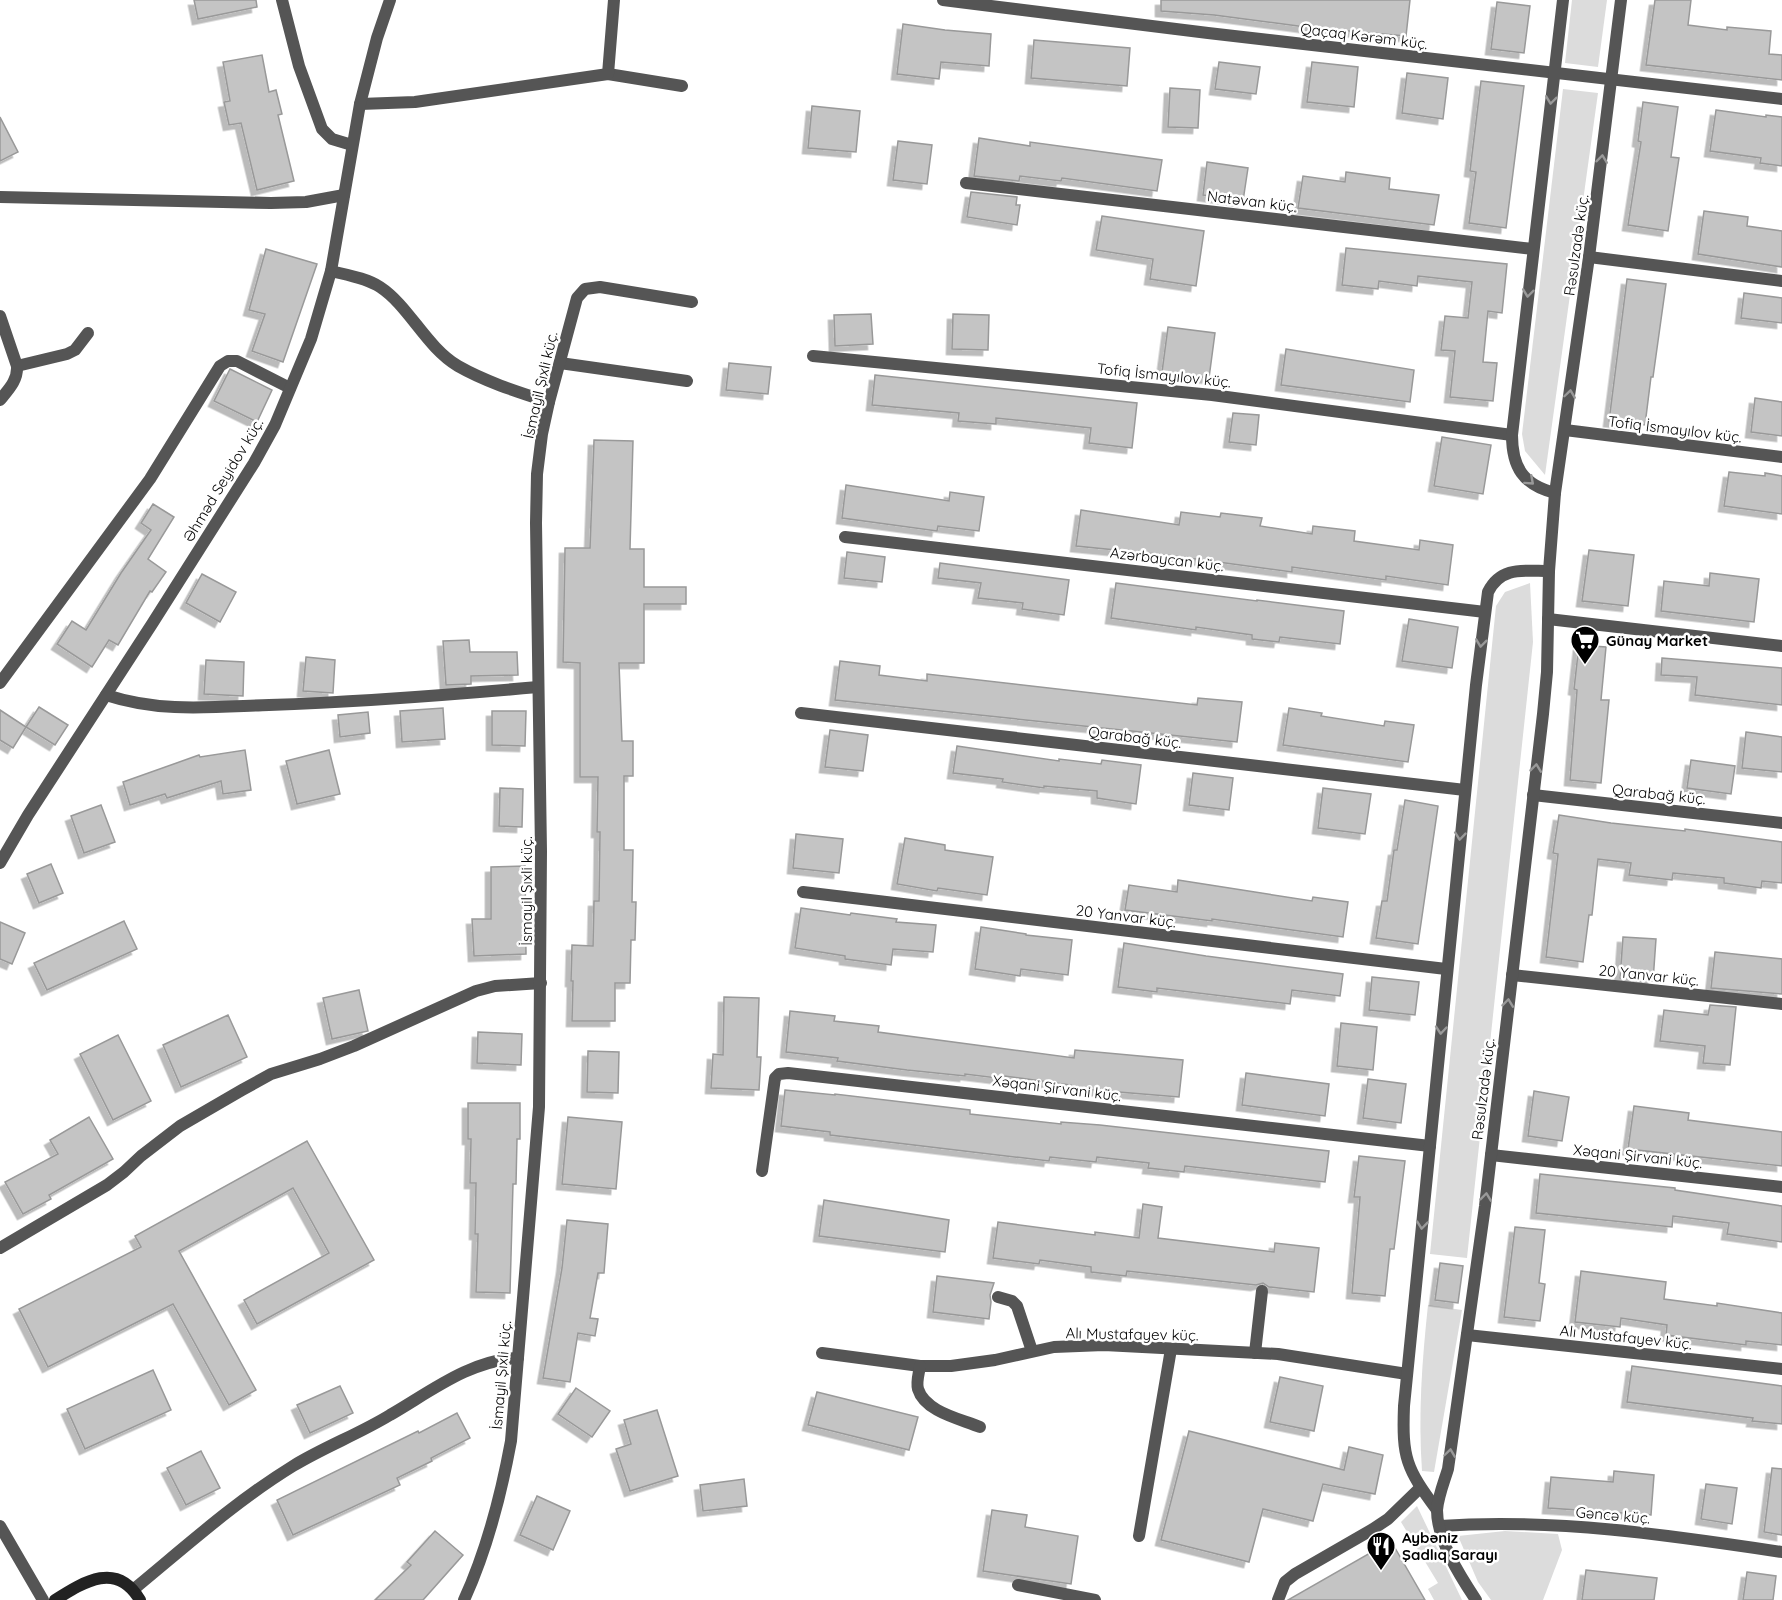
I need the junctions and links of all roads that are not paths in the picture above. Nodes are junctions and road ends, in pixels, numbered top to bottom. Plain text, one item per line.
1 (282, 0) edge
2 (390, 0) edge
3 (615, 0) edge
4 (943, 0) edge
5 (1563, 0) edge
6 (1620, 0) edge
7 (1555, 73) junction
8 (608, 74) junction
9 (1612, 79) junction
10 (681, 86) dead end
11 (1782, 99) edge
12 (360, 104) junction
13 (352, 145) junction
14 (966, 183) dead end
15 (344, 195) junction
16 (0, 197) edge
17 (1533, 249) junction
18 (1589, 256) junction
19 (331, 271) junction
20 (1782, 280) edge
21 (692, 302) dead end
22 (0, 316) edge
23 (88, 333) dead end
24 (813, 356) dead end
25 (560, 363) junction
26 (17, 366) junction
27 (687, 381) dead end
28 (290, 388) junction
29 (0, 400) edge
30 (549, 402) junction
31 (1565, 430) junction
32 (1512, 435) junction
33 (1782, 457) edge
34 (1555, 493) junction
35 (845, 537) dead end
36 (1549, 571) junction
37 (1485, 612) junction
38 (1548, 619) junction
39 (1782, 646) edge
40 (0, 683) edge
41 (538, 687) junction
42 (106, 695) junction
43 (801, 713) dead end
44 (1465, 790) junction
45 (1533, 795) junction
46 (1782, 823) edge
47 (0, 863) edge
48 (803, 892) dead end
49 (1446, 969) junction
50 (1512, 975) junction
51 (541, 983) junction
52 (1782, 1004) edge
53 (1430, 1146) junction
54 (1491, 1155) junction
55 (762, 1171) dead end
56 (1782, 1187) edge
57 (0, 1248) edge
58 (1262, 1291) dead end
59 (998, 1297) dead end
60 (1467, 1335) junction
61 (1171, 1348) junction
62 (1032, 1351) junction
63 (822, 1353) dead end
64 (1255, 1353) junction
65 (518, 1358) junction
66 (920, 1366) junction
67 (1782, 1369) edge
68 (1407, 1374) junction
69 (980, 1427) dead end
70 (1420, 1488) junction
71 (1437, 1510) junction
72 (0, 1526) edge
73 (1440, 1526) junction
74 (1139, 1536) dead end
75 (1782, 1552) edge
76 (1017, 1585) dead end
77 (137, 1595) edge
78 (43, 1600) edge
79 (55, 1600) edge
80 (464, 1600) edge
81 (1095, 1600) edge
82 (1278, 1600) edge
83 (1476, 1600) edge

1 - 13 street
2 - 12 street, Əhməd Seyidov küç.
3 - 8 street
4 - 7 street, Qaçaq Kərəm küç.
5 - 7 street
6 - 9 street, Rəsulzadə küç.
7 - 9 street, Qaçaq Kərəm küç.
7 -> 17 street
8 - 10 street
8 - 12 street
9 - 11 street, Qaçaq Kərəm küç.
18 -> 9 street, Rəsulzadə küç.
12 - 13 street, Əhməd Seyidov küç.
13 - 15 street, Əhməd Seyidov küç.
14 - 17 street, Natəvan küç.
15 - 16 street
15 - 19 street, Əhməd Seyidov küç.
17 -> 32 street
18 - 20 street
31 -> 18 street, Rəsulzadə küç.
19 - 28 street, Əhməd Seyidov küç.
19 - 30 street
21 - 25 street, İsmayil Şıxli küç.
22 - 26 street
23 - 26 street
24 - 32 street, Tofiq İsmayılov küç.
25 - 27 street
25 - 30 street, İsmayil Şıxli küç.
26 - 29 street
28 - 40 street
28 - 42 street, Əhməd Seyidov küç.
30 - 41 street, İsmayil Şıxli küç.
31 - 33 street, Tofiq İsmayılov küç.
31 - 34 street, Rəsulzadə küç.
32 -> 34 street
34 - 36 street, Rəsulzadə küç.
35 - 37 street, Azərbaycan küç.
36 - 37 street
36 - 38 street, Rəsulzadə küç.
37 -> 44 street
38 - 39 street
45 -> 38 street, Rəsulzadə küç.
41 - 42 street
41 - 51 street, İsmayil Şıxli küç.
42 - 47 street, Əhməd Seyidov küç.
43 - 44 street, Qarabağ küç.
44 -> 49 street
45 - 46 street, Qarabağ küç.
45 - 50 street, Rəsulzadə küç.
48 - 49 street, 20 Yanvar küç.
49 -> 53 street
50 - 52 street, 20 Yanvar küç.
54 -> 50 street, Rəsulzadə küç.
51 - 57 street
51 - 65 street, İsmayil Şıxli küç.
53 - 55 street, Xəqani Şirvani küç.
53 -> 68 street
54 - 56 street, Xəqani Şirvani küç.
60 -> 54 street, Rəsulzadə küç.
58 - 64 street
59 - 62 street
60 - 67 street, Alı Mustafayev küç.
71 -> 60 street, Rəsulzadə küç.
61 - 62 street, Alı Mustafayev küç.
61 - 64 street, Alı Mustafayev küç.
61 - 74 street
62 - 66 street, Alı Mustafayev küç.
63 - 66 street, Alı Mustafayev küç.
64 - 68 street, Alı Mustafayev küç.
65 - 77 street
65 - 80 street, İsmayil Şıxli küç.
66 - 69 street
68 - 70 street
70 - 71 street
70 - 82 street
71 - 73 street, Rəsulzadə küç.
72 - 78 street
73 - 75 street, Gəncə küç.
73 - 83 street, Rəsulzadə küç.
76 - 81 street
77 - 79 street

